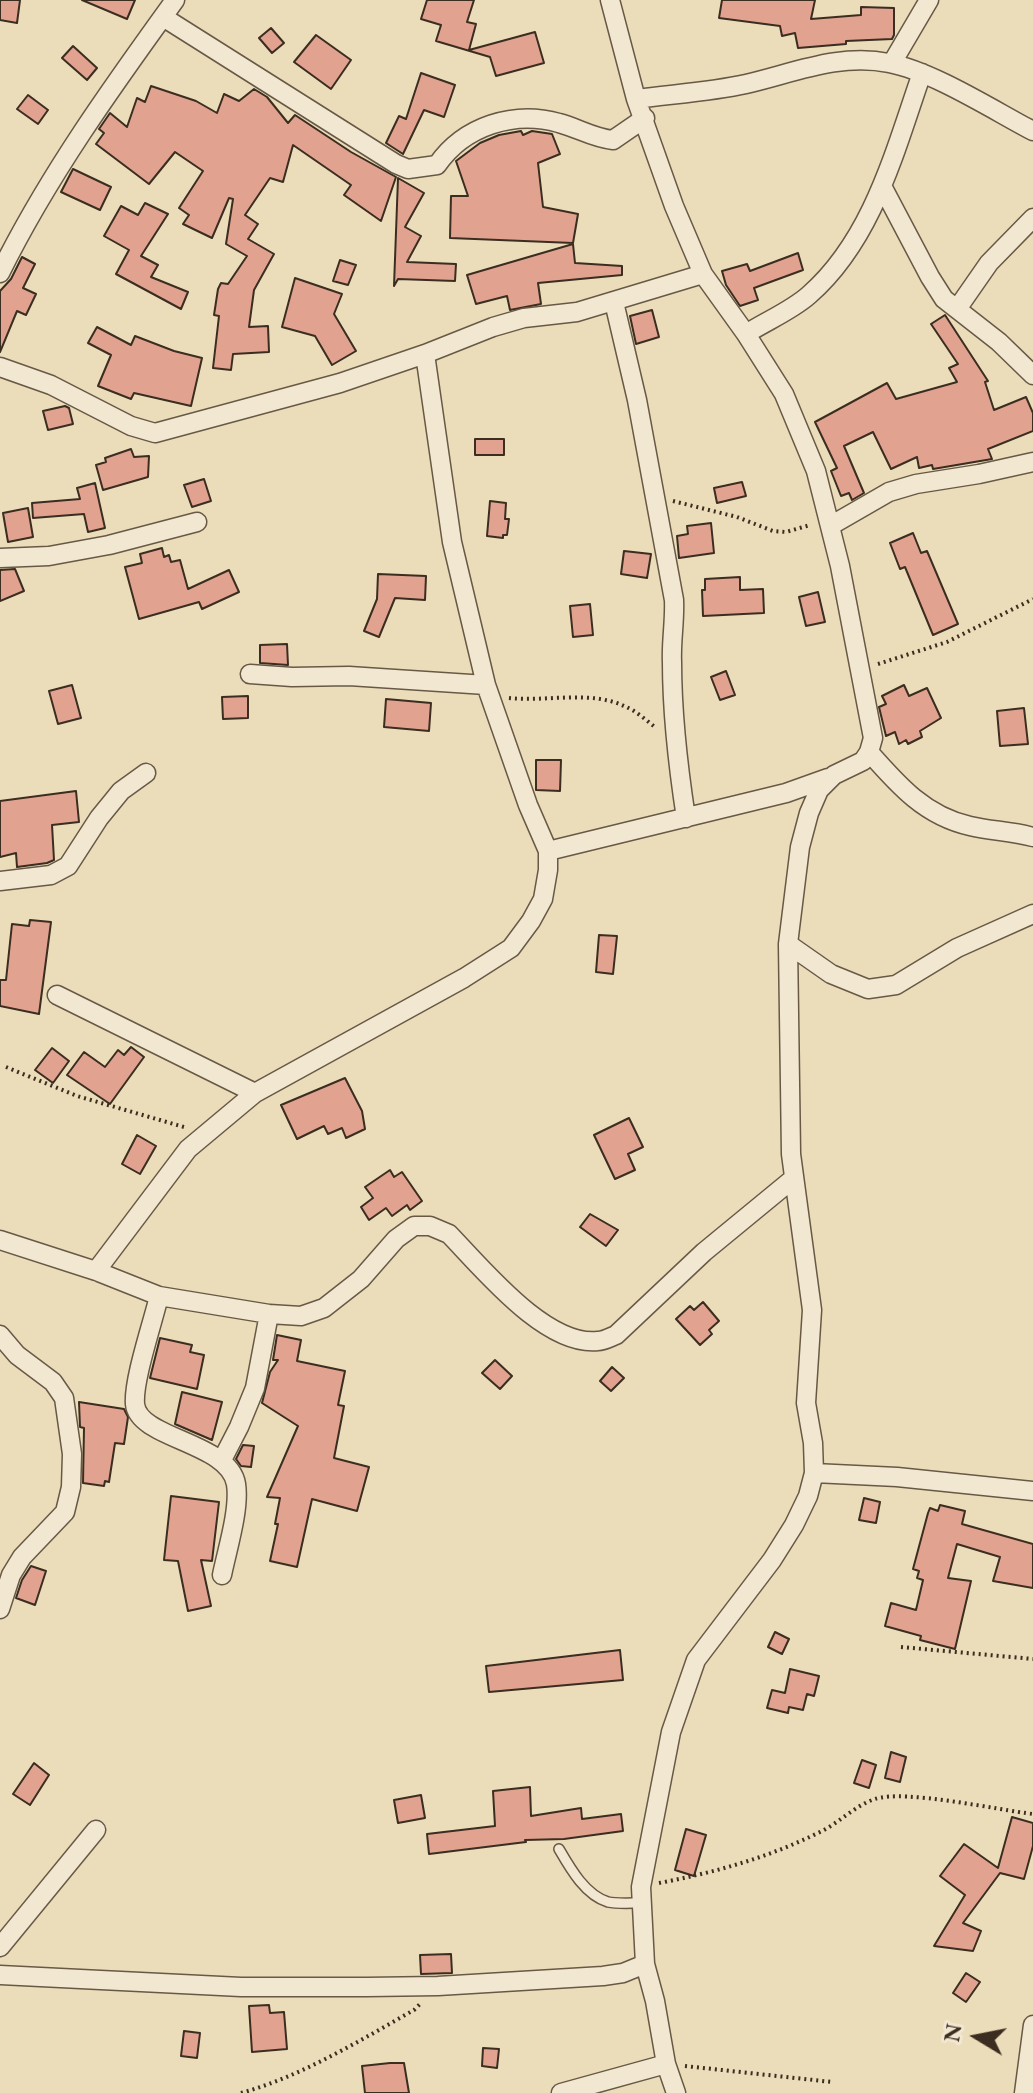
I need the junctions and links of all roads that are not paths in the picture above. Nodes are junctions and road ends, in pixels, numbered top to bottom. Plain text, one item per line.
1 (175, 0) edge
2 (610, 0) edge
3 (929, 0) edge
4 (163, 17) junction
5 (892, 63) junction
6 (922, 73) junction
7 (636, 99) junction
8 (645, 118) junction
9 (1033, 131) edge
10 (882, 186) junction
11 (1033, 218) edge
12 (0, 273) edge
13 (703, 274) junction
14 (614, 302) junction
15 (957, 309) junction
16 (746, 334) junction
17 (425, 354) junction
18 (0, 367) edge
19 (1033, 375) edge
20 (1033, 462) edge
21 (197, 522) dead end
22 (829, 523) junction
23 (0, 558) edge
24 (250, 674) dead end
25 (488, 691) junction
26 (869, 752) junction
27 (146, 773) dead end
28 (834, 775) junction
29 (686, 818) junction
30 (1033, 837) edge
31 (548, 851) junction
32 (0, 881) edge
33 (1033, 914) edge
34 (788, 944) junction
35 (57, 995) dead end
36 (255, 1093) junction
37 (794, 1178) junction
38 (1, 1245) edge
39 (96, 1271) junction
40 (159, 1296) junction
41 (269, 1314) junction
42 (0, 1335) edge
43 (222, 1460) junction
44 (814, 1473) junction
45 (1033, 1491) edge
46 (222, 1575) dead end
47 (0, 1609) edge
48 (96, 1830) dead end
49 (559, 1849) dead end
50 (641, 1895) junction
51 (0, 1947) edge
52 (645, 1964) junction
53 (0, 1975) edge
54 (1033, 2025) edge
55 (666, 2064) junction
56 (561, 2093) edge
57 (676, 2093) edge
58 (1024, 2093) edge

1 - 4 street
2 - 7 street
3 - 5 street
4 - 8 street
4 - 12 street
5 - 6 street
5 - 7 street
6 - 9 street
6 - 10 street
7 - 8 street
8 - 13 street
10 - 15 street
10 - 16 street
11 - 15 street
13 - 14 street
13 - 16 street
14 - 17 street
14 - 29 street
15 - 19 street
16 - 22 street
17 - 18 street
17 - 25 street
20 - 22 street
21 - 23 street
22 - 26 street
24 - 25 street
25 - 31 street
26 - 28 street
26 - 30 street
27 - 32 street
28 - 29 street
28 - 34 street
29 - 31 street
31 - 36 street
33 - 34 street
34 - 37 street
35 - 36 street
36 - 39 street
37 - 41 street
37 - 44 street
38 - 39 street
39 - 40 street
40 - 41 street
40 - 43 street
41 - 43 street
42 - 47 street
43 - 46 street
44 - 45 street
44 - 50 street
48 - 51 street
49 - 50 lane
50 - 52 street
52 - 53 street
52 - 55 street
54 - 58 street
55 - 56 street
55 - 57 street

